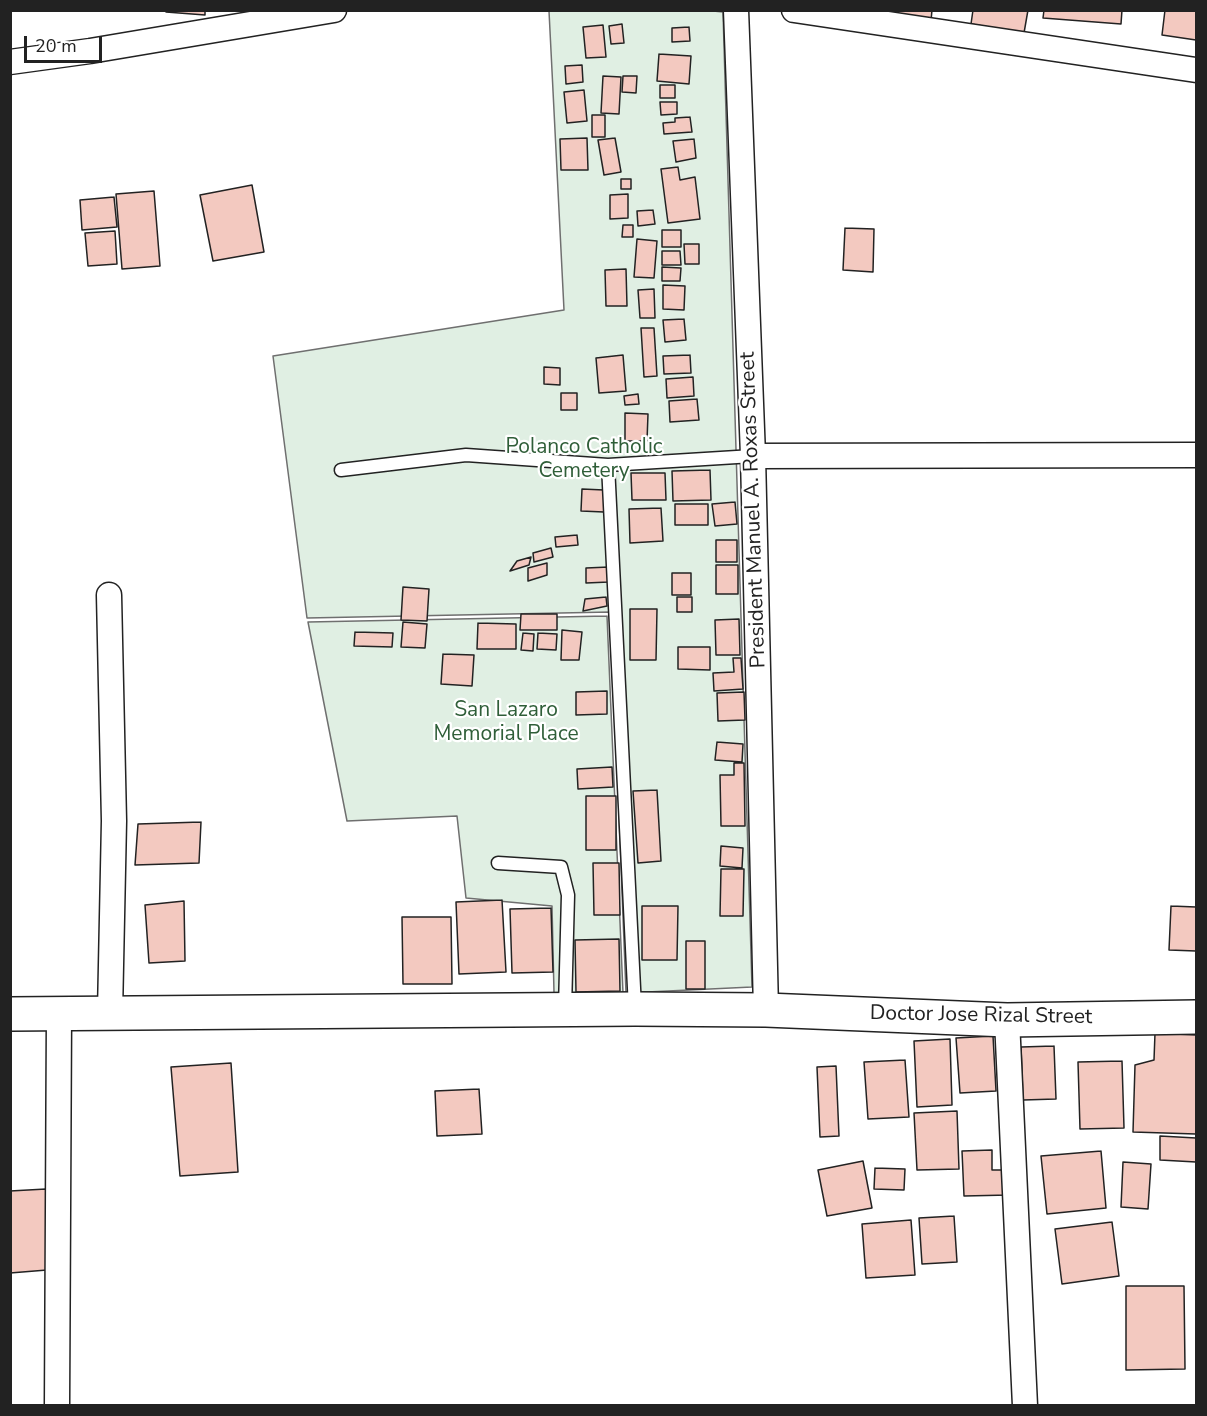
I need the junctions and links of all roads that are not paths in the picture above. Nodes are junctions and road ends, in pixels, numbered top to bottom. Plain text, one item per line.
1 (334, 10) edge
2 (736, 10) edge
3 (794, 10) edge
4 (10, 62) edge
5 (1197, 70) edge
6 (1197, 455) edge
7 (753, 456) junction
8 (608, 465) junction
9 (341, 470) dead end
10 (109, 595) dead end
11 (498, 863) dead end
12 (635, 1009) junction
13 (566, 1010) junction
14 (766, 1010) junction
15 (110, 1013) junction
16 (10, 1014) edge
17 (59, 1014) junction
18 (1197, 1017) edge
19 (1007, 1020) junction
20 (57, 1406) edge
21 (1025, 1406) edge

1 - 4 street
2 - 7 street, President Manuel A. Roxas Street
3 - 5 street
6 - 7 street
7 - 8 lane
7 - 14 street, President Manuel A. Roxas Street
8 - 9 lane
8 - 12 lane
10 - 15 street
11 - 13 lane
12 - 13 main road, Doctor Jose Rizal Street
12 - 14 main road, Doctor Jose Rizal Street
13 - 15 main road, Doctor Jose Rizal Street
14 - 19 main road, Doctor Jose Rizal Street
15 - 17 main road, Doctor Jose Rizal Street
16 - 17 main road, Doctor Jose Rizal Street
17 - 20 street
18 - 19 main road, Doctor Jose Rizal Street
19 - 21 street

